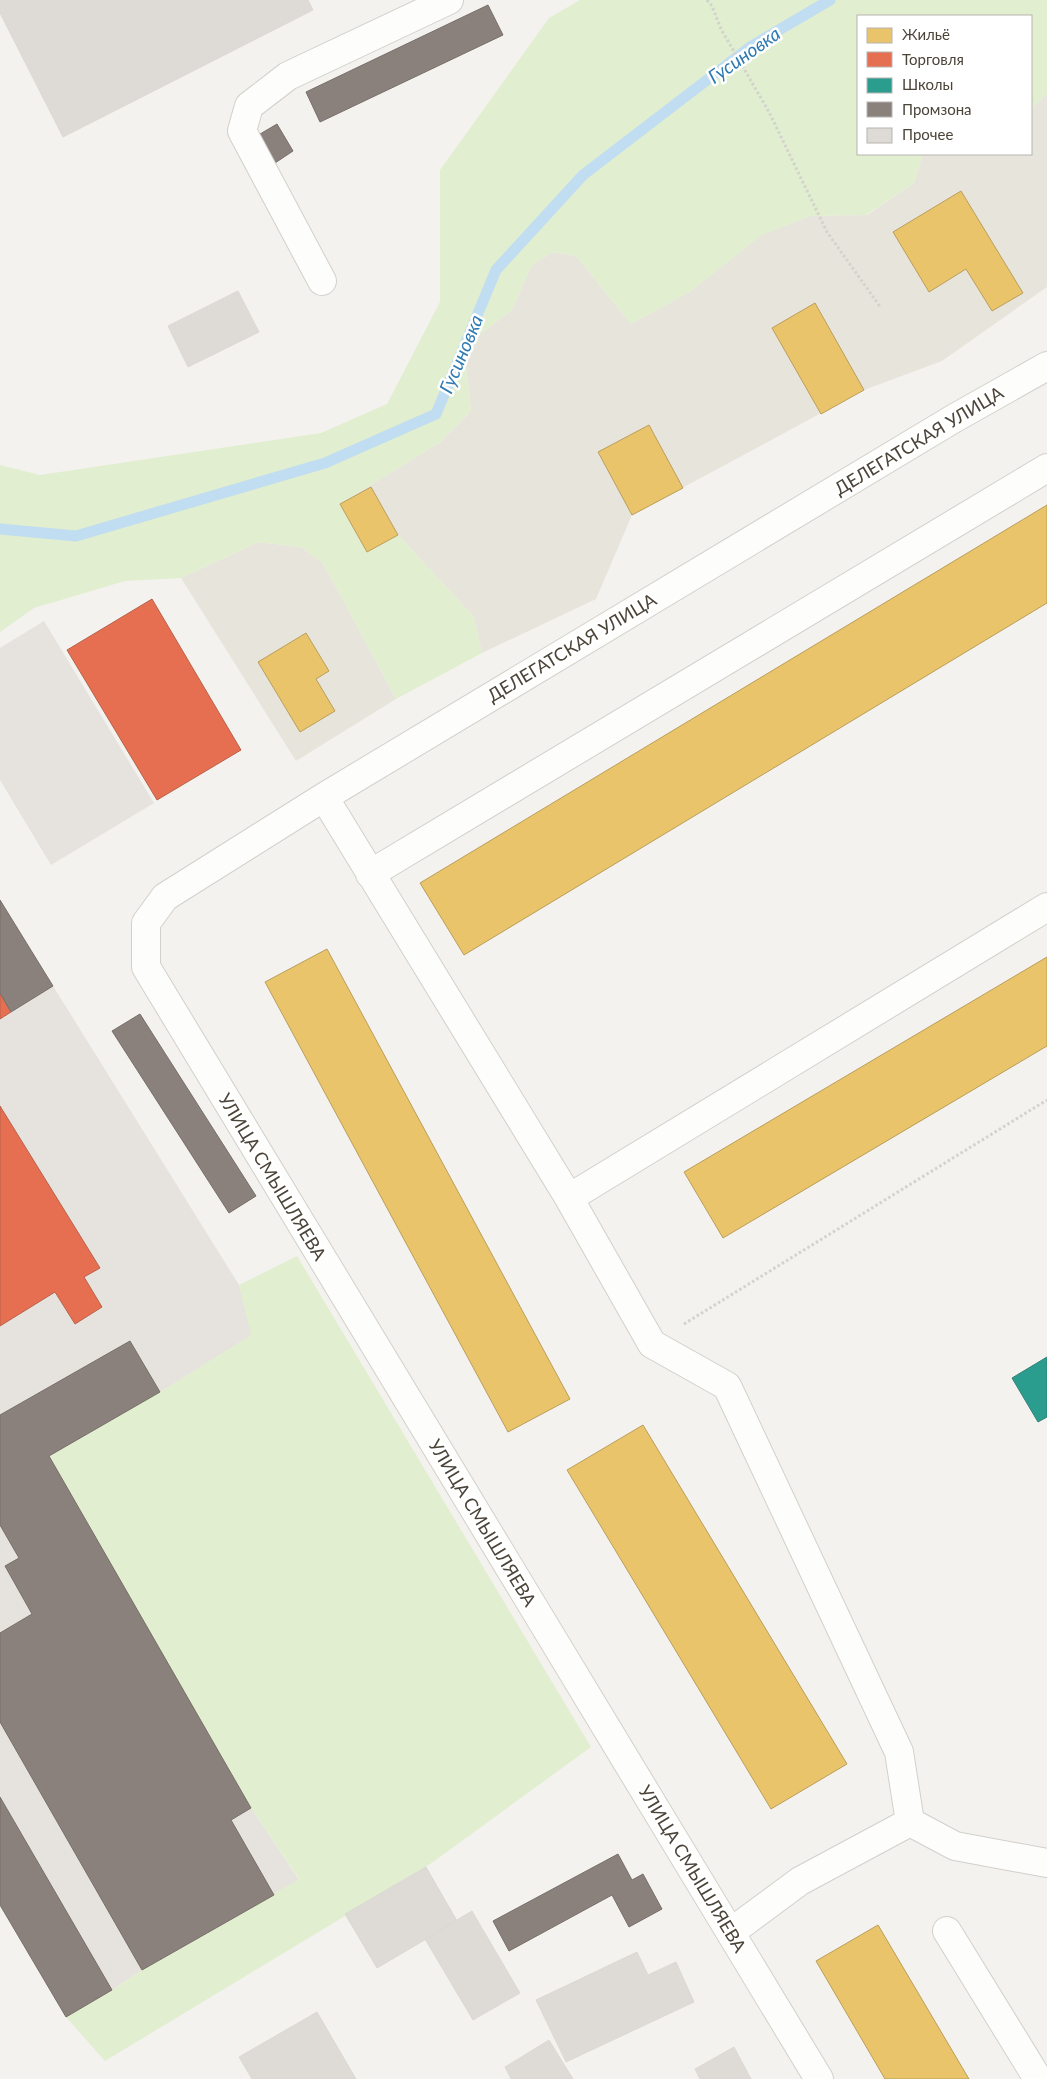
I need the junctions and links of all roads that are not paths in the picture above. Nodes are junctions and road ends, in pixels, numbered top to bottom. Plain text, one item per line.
1 (449, 0) edge
2 (322, 281) dead end
3 (1047, 366) edge
4 (1047, 468) edge
5 (324, 797) junction
6 (370, 874) junction
7 (1047, 907) edge
8 (146, 967) joint
9 (569, 1198) junction
10 (910, 1822) junction
11 (1047, 1863) edge
12 (947, 1931) dead end
13 (731, 1932) junction
14 (819, 2079) edge
15 (1038, 2079) edge

1 - 2 street
3 - 5 street, ДЕЛЕГАТСКАЯ УЛИЦА
4 - 6 street
5 - 6 street
5 - 8 street, ДЕЛЕГАТСКАЯ УЛИЦА
6 - 9 street
7 - 9 street
8 - 13 street, УЛИЦА СМЫШЛЯЕВА
9 - 10 street
10 - 11 street
10 - 13 street
12 - 15 street
13 - 14 street, УЛИЦА СМЫШЛЯЕВА

